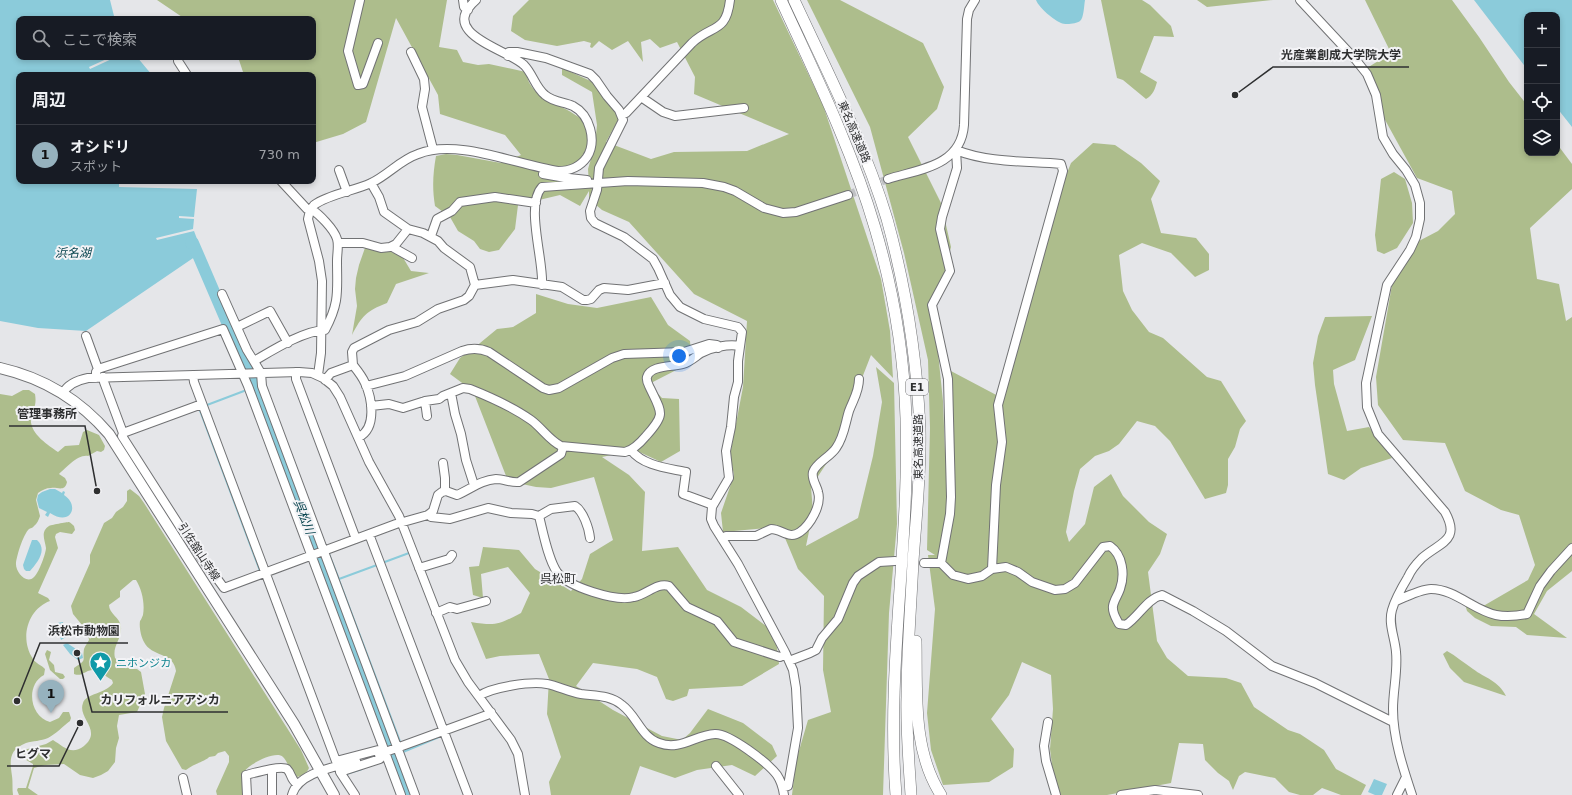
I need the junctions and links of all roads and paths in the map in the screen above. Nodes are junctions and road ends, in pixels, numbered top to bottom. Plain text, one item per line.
1 (360, 0) edge
2 (463, 0) edge
3 (476, 0) edge
4 (730, 0) edge
5 (781, 0) edge
6 (794, 0) edge
7 (975, 0) edge
8 (1300, 0) edge
9 (468, 10) junction
10 (378, 43) dead end
11 (411, 52) dead end
12 (508, 56) junction
13 (178, 60) edge
14 (185, 72) edge
15 (641, 97) junction
16 (744, 108) dead end
17 (622, 115) junction
18 (433, 149) junction
19 (956, 150) junction
20 (507, 160) junction
21 (339, 170) dead end
22 (888, 179) tunnel mouth
23 (371, 183) junction
24 (597, 183) junction
25 (284, 184) edge
26 (347, 192) junction
27 (848, 196) tunnel mouth
28 (536, 204) junction
29 (310, 210) junction
30 (408, 229) junction
31 (431, 236) junction
32 (338, 243) junction
33 (393, 246) junction
34 (412, 258) dead end
35 (665, 283) junction
36 (476, 285) junction
37 (542, 285) junction
38 (222, 294) dead end
39 (237, 327) junction
40 (321, 330) junction
41 (86, 336) dead end
42 (288, 343) junction
43 (740, 346) junction
44 (718, 348) junction
45 (254, 361) junction
46 (353, 365) junction
47 (0, 368) edge
48 (98, 369) junction
49 (296, 372) junction
50 (242, 373) junction
51 (259, 373) junction
52 (194, 375) junction
53 (321, 377) junction
54 (100, 378) junction
55 (859, 379) dead end
56 (366, 386) junction
57 (63, 392) junction
58 (451, 393) junction
59 (425, 401) junction
60 (202, 404) junction
61 (371, 406) junction
62 (426, 416) dead end
63 (123, 433) junction
64 (359, 437) junction
65 (563, 447) junction
66 (631, 450) junction
67 (443, 463) dead end
68 (474, 485) junction
69 (445, 491) junction
70 (713, 505) junction
71 (430, 514) junction
72 (538, 516) junction
73 (401, 522) junction
74 (369, 534) junction
75 (590, 538) dead end
76 (356, 539) junction
77 (722, 539) junction
78 (1572, 548) edge
79 (323, 551) junction
80 (312, 555) junction
81 (452, 555) dead end
82 (914, 555) junction
83 (895, 561) dead end
84 (940, 562) junction
85 (924, 563) dead end
86 (419, 568) junction
87 (992, 569) junction
88 (265, 572) junction
89 (486, 601) dead end
90 (1396, 601) junction
91 (436, 613) junction
92 (788, 658) junction
93 (479, 696) junction
94 (490, 712) junction
95 (1048, 722) dead end
96 (1394, 722) junction
97 (444, 731) junction
98 (397, 748) junction
99 (384, 753) junction
100 (716, 766) dead end
101 (272, 769) junction
102 (322, 771) junction
103 (1406, 777) junction
104 (183, 778) dead end
105 (297, 784) junction
106 (783, 791) edge
107 (187, 795) edge
108 (247, 795) edge
109 (272, 795) edge
110 (292, 795) edge
111 (334, 795) edge
112 (355, 795) edge
113 (401, 795) edge
114 (415, 795) edge
115 (468, 795) edge
116 (525, 795) edge
117 (739, 795) edge
118 (896, 795) edge
119 (911, 795) edge
120 (941, 795) edge
121 (1056, 795) edge
122 (1121, 795) edge
123 (1198, 795) edge
124 (1397, 795) edge
125 (1412, 795) edge

1 - 10 street
2 - 9 street
3 - 9 street
4 - 15 street
5 - 118 highway, 東名高速道路 / E1
6 - 82 highway, 東名高速道路 / E1
7 - 19 street
8 - 90 street
9 - 12 street
11 - 18 street
12 - 17 street
12 - 20 street
13 - 14 street
15 - 16 street
15 - 17 street
17 - 24 street
18 - 20 street
18 - 23 street
19 - 22 street
19 - 84 street
19 - 87 street
20 - 24 street
21 - 26 street
23 - 26 street
23 - 30 street
24 - 27 street
24 - 28 street
24 - 35 street
25 - 29 street
26 - 29 street
28 - 31 street
28 - 37 street
29 - 32 street
29 - 40 street
30 - 31 street
30 - 33 street
31 - 36 street
32 - 33 street
32 - 40 street
33 - 34 street
35 - 37 street
35 - 43 street
36 - 37 street
36 - 46 street
38 - 39 street
39 - 42 street
39 - 45 street
40 - 42 street
40 - 53 street
41 - 48 street
42 - 45 street
43 - 44 street
43 - 70 street
44 - 56 street
44 - 66 street
45 - 51 street
46 - 53 street
46 - 56 street
47 - 57 main road, 引佐舘山寺線
48 - 50 street
48 - 54 street
49 - 51 street
49 - 53 street
49 - 76 street
50 - 51 street
50 - 52 street
50 - 80 street
51 - 79 street
52 - 54 street
52 - 60 street
53 - 64 street
54 - 57 street
54 - 63 street
55 - 77 street
56 - 61 street
57 - 102 main road, 引佐舘山寺線
58 - 59 street
58 - 65 street
58 - 68 street
59 - 61 street
59 - 62 street
60 - 63 street
60 - 88 street
61 - 64 street
63 - 88 street
64 - 73 street
65 - 66 street
65 - 68 street
66 - 70 street
67 - 69 street
68 - 69 street
69 - 71 street
70 - 77 street
71 - 72 street
71 - 73 street
72 - 75 street
72 - 92 street
73 - 74 street
73 - 86 street
74 - 76 street
74 - 97 street
76 - 79 street
77 - 92 street
78 - 90 street
79 - 80 street
79 - 98 street
80 - 88 street
80 - 99 street
81 - 86 street
82 - 119 highway, 東名高速道路 / E1
82 - 120 highway
83 - 92 street
84 - 85 street
84 - 87 street
86 - 91 street
87 - 96 street
88 - 99 street
89 - 91 street
90 - 96 street
91 - 93 street
92 - 106 street
93 - 94 street
93 - 106 street
94 - 97 street
94 - 116 street
95 - 121 street
96 - 103 street
97 - 98 street
97 - 115 street
98 - 99 street
98 - 114 street
99 - 102 street
99 - 112 street
99 - 113 street
100 - 117 street
101 - 105 street
101 - 108 street
101 - 109 street
102 - 105 street
102 - 111 main road, 引佐舘山寺線
103 - 124 street
103 - 125 street
104 - 107 street
105 - 110 street
122 - 123 street

